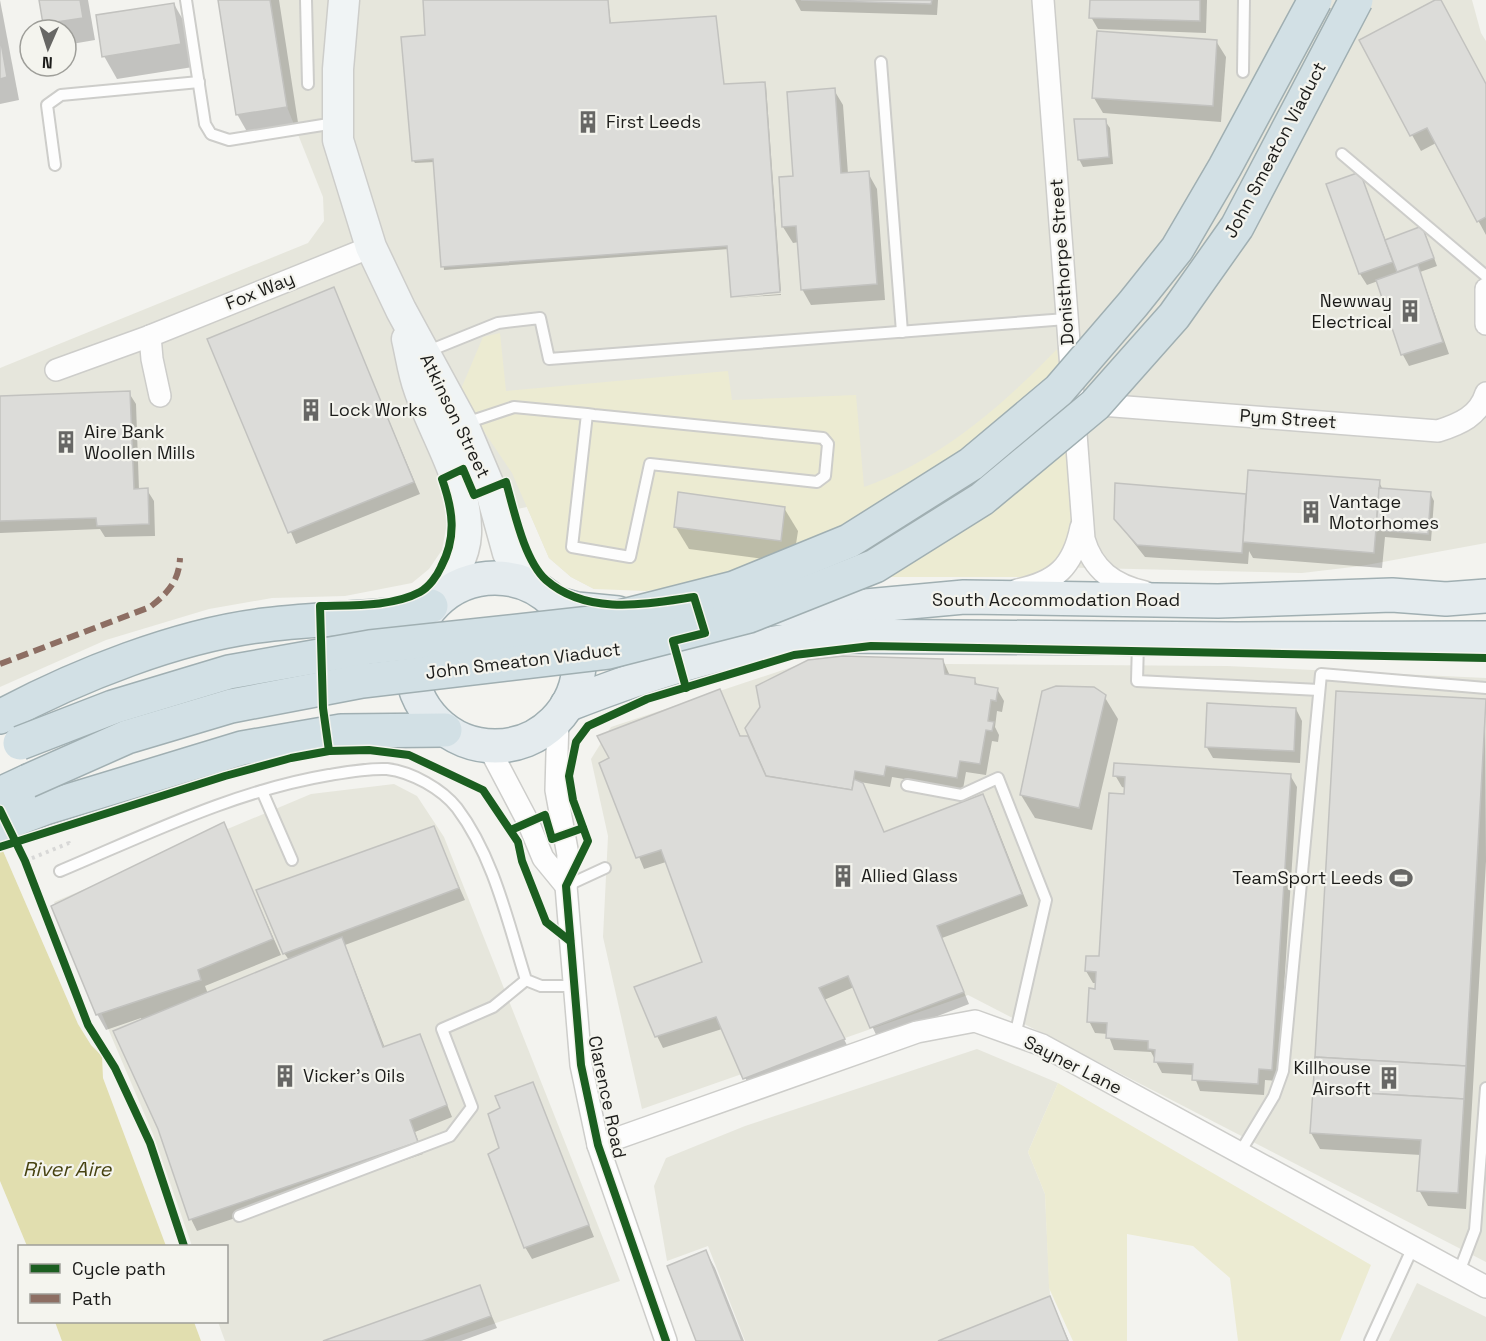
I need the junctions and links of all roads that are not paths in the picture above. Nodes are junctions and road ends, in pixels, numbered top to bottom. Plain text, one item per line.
1 (186, 0) edge
2 (306, 0) edge
3 (344, 0) edge
4 (1043, 0) edge
5 (1244, 0) edge
6 (1315, 0) edge
7 (1356, 0) edge
8 (881, 62) dead end
9 (1243, 72) dead end
10 (199, 82) junction
11 (308, 84) dead end
12 (338, 122) junction
13 (1342, 154) dead end
14 (55, 165) dead end
15 (371, 247) junction
16 (1486, 276) edge
17 (1486, 289) edge
18 (401, 310) junction
19 (1066, 319) junction
20 (1486, 324) edge
21 (902, 332) junction
22 (150, 336) junction
23 (425, 353) junction
24 (56, 370) dead end
25 (1486, 393) edge
26 (160, 396) dead end
27 (1072, 403) junction
28 (587, 414) junction
29 (463, 424) junction
30 (1081, 524) junction
31 (1486, 572) edge
32 (545, 595) junction
33 (1392, 595) junction
34 (1486, 596) edge
35 (964, 597) junction
36 (1191, 600) junction
37 (434, 603) junction
38 (1486, 638) edge
39 (1137, 639) junction
40 (1486, 688) edge
41 (1319, 690) junction
42 (562, 712) junction
43 (4, 715) edge
44 (445, 730) junction
45 (488, 746) junction
46 (10, 748) edge
47 (907, 785) dead end
48 (262, 791) junction
49 (24, 794) edge
50 (0, 825) edge
51 (292, 860) dead end
52 (604, 868) dead end
53 (60, 871) dead end
54 (566, 886) junction
55 (526, 980) junction
56 (574, 986) junction
57 (1015, 1036) junction
58 (1486, 1088) edge
59 (598, 1145) junction
60 (1239, 1154) junction
61 (239, 1216) dead end
62 (1413, 1247) junction
63 (1459, 1272) junction
64 (1486, 1287) edge
65 (666, 1341) edge
66 (1370, 1341) edge

1 - 10 lane
2 - 11 lane
3 - 12 street, Atkinson Street
4 - 19 street, Donisthorpe Street
5 - 9 lane
6 - 46 highway, John Smeaton Viaduct, bridge
7 - 49 highway, John Smeaton Viaduct, bridge
8 - 21 lane
10 - 12 lane
10 - 14 lane
12 - 15 street, Atkinson Street
13 - 16 lane
15 - 18 street, Atkinson Street
15 - 22 street, Fox Way
17 - 20 street
18 - 23 street, Atkinson Street
18 - 37 street, Atkinson Street
19 - 21 lane
19 - 27 street, Donisthorpe Street
21 - 23 lane
22 - 24 street, Fox Way
22 - 26 street
23 - 29 street, Atkinson Street
25 - 27 street, Pym Street
27 - 30 street, Donisthorpe Street
28 - 28 lane
28 - 29 lane
29 - 32 street, Atkinson Street
30 - 35 street, Donisthorpe Street
30 - 36 street, Donisthorpe Street
31 - 33 main road
32 - 35 main road, South Accommodation Road
32 - 37 main road, South Accommodation Road
32 - 42 main road
33 - 34 main road, South Accommodation Road
33 - 36 main road, South Accommodation Road
35 - 36 main road, South Accommodation Road
37 - 43 highway
37 - 44 main road, South Accommodation Road
38 - 39 main road, South Accommodation Road
39 - 41 lane
39 - 42 main road, South Accommodation Road
40 - 41 lane
41 - 60 lane
42 - 45 main road, South Accommodation Road
42 - 54 street, Clarence Road
44 - 45 main road, South Accommodation Road
44 - 49 highway
45 - 54 street
47 - 57 lane
48 - 51 lane
48 - 53 lane
48 - 55 lane
49 - 50 highway
52 - 54 lane
54 - 56 street, Clarence Road
55 - 56 lane
55 - 61 lane
56 - 59 street, Clarence Road
57 - 59 street, Sayner Lane
57 - 60 street, Sayner Lane
58 - 63 lane
59 - 65 street, Clarence Road
60 - 62 street, Sayner Lane
62 - 63 street, Sayner Lane
62 - 66 lane
63 - 64 street, Sayner Lane

